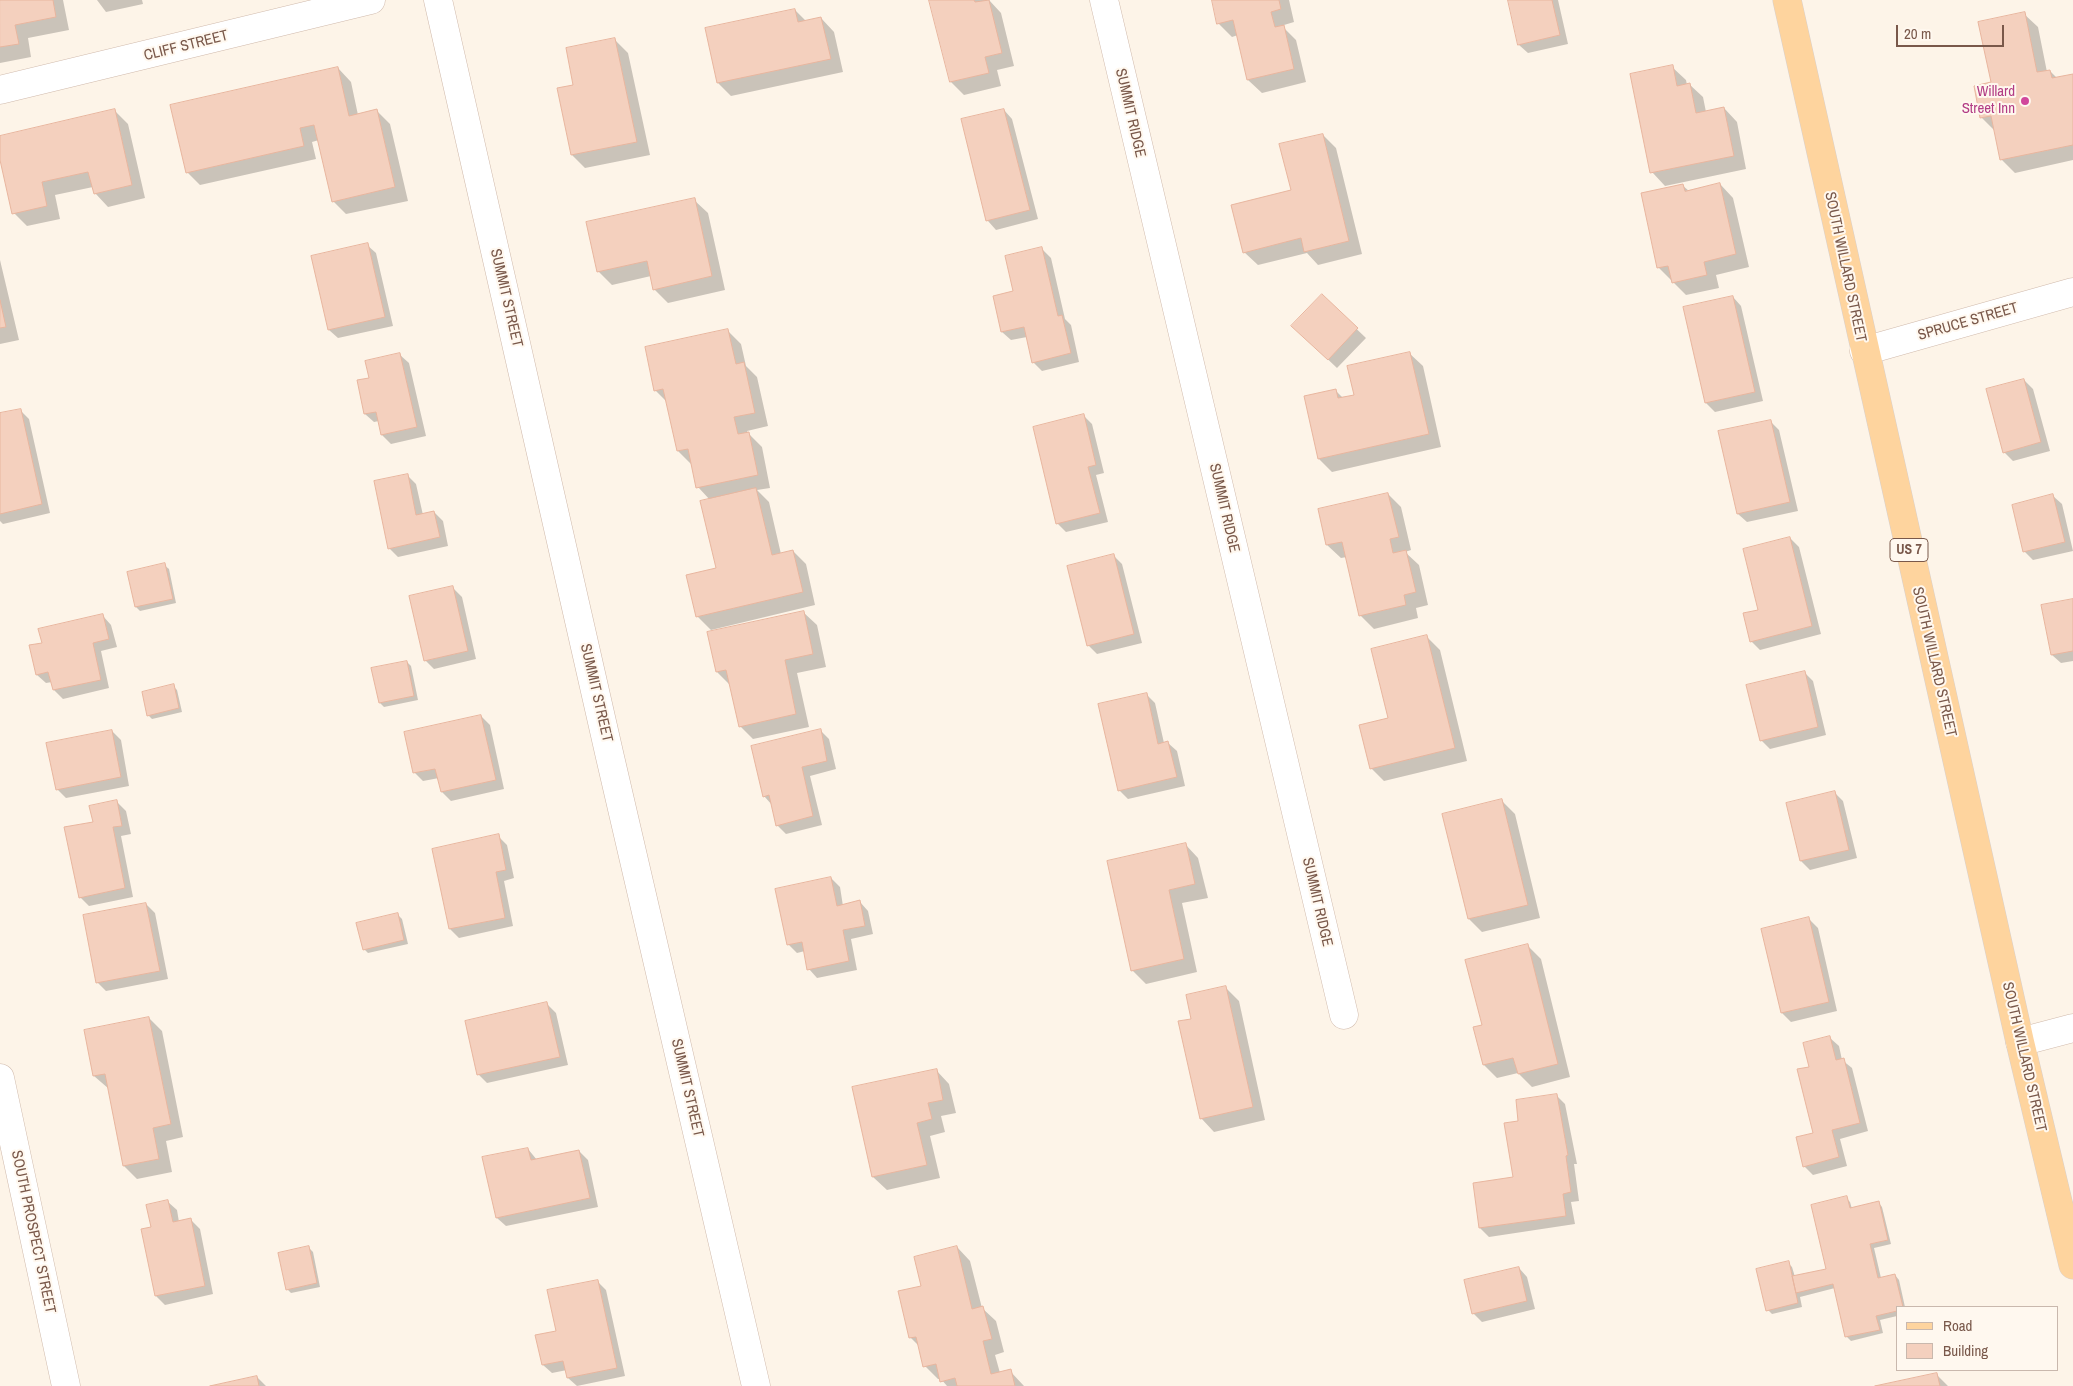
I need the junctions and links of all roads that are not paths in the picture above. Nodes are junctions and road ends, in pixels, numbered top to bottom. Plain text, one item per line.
1 (371, 0) edge
2 (438, 0) edge
3 (1104, 0) edge
4 (1786, 0) edge
5 (0, 90) edge
6 (2073, 292) edge
7 (1864, 350) junction
8 (1344, 1015) dead end
9 (2073, 1028) edge
10 (2020, 1042) junction
11 (0, 1078) edge
12 (2073, 1266) edge
13 (66, 1386) edge
14 (756, 1386) edge

1 - 5 street, CLIFF STREET
2 - 14 street, SUMMIT STREET
3 - 8 street, SUMMIT RIDGE
4 - 7 main road, SOUTH WILLARD STREET / US 7
6 - 7 street, SPRUCE STREET
7 - 10 main road, SOUTH WILLARD STREET / US 7
9 - 10 street
10 - 12 main road, SOUTH WILLARD STREET / US 7
11 - 13 street, SOUTH PROSPECT STREET

